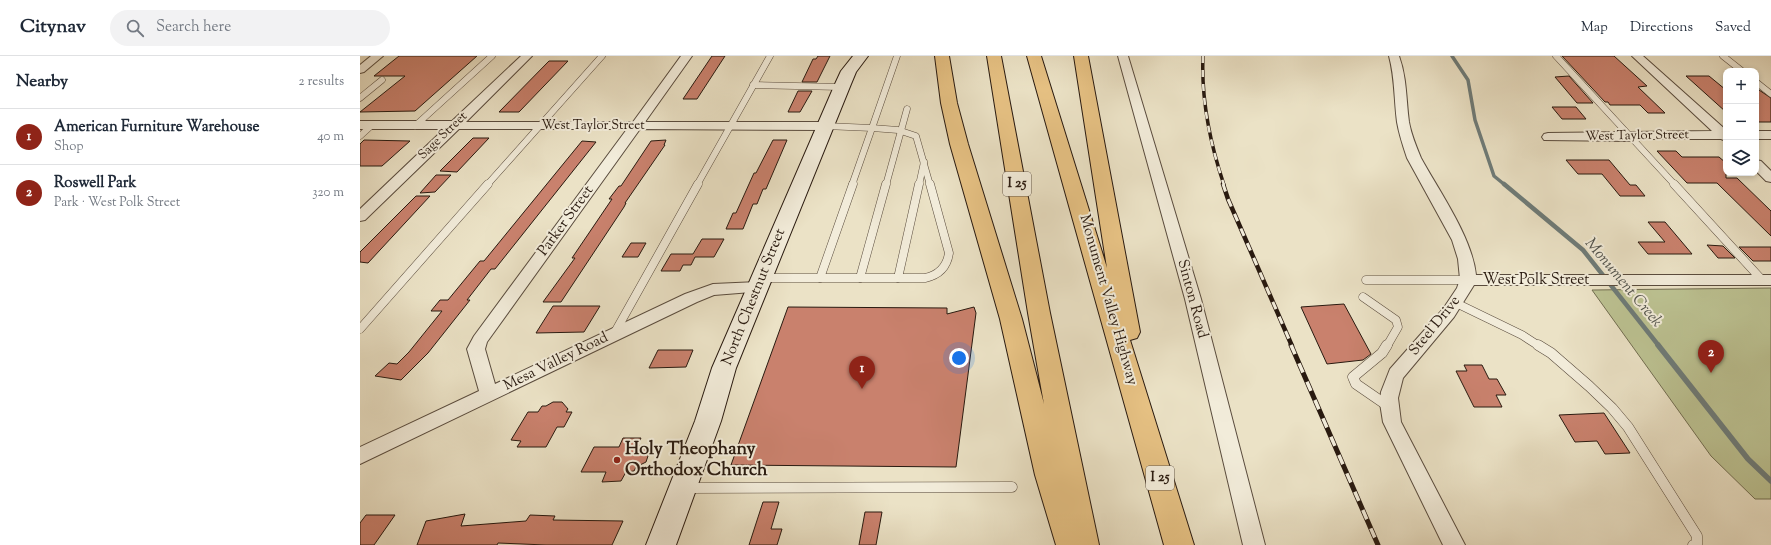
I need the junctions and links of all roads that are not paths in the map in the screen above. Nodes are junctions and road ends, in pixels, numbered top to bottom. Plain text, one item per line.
1 (378, 56) edge
2 (492, 56) edge
3 (527, 56) edge
4 (602, 56) edge
5 (687, 56) edge
6 (770, 56) edge
7 (861, 56) edge
8 (897, 56) edge
9 (942, 56) edge
10 (994, 56) edge
11 (1034, 56) edge
12 (1082, 56) edge
13 (1123, 56) edge
14 (1394, 56) edge
15 (1556, 56) edge
16 (1637, 56) edge
17 (1723, 56) edge
18 (1738, 68) edge
19 (360, 70) edge
20 (382, 80) dead end
21 (1759, 84) edge
22 (753, 85) junction
23 (841, 87) junction
24 (1771, 94) edge
25 (360, 98) edge
26 (907, 109) dead end
27 (366, 125) edge
28 (415, 126) junction
29 (454, 126) junction
30 (539, 126) junction
31 (636, 126) junction
32 (730, 126) junction
33 (825, 126) junction
34 (872, 129) junction
35 (901, 130) junction
36 (1723, 133) edge
37 (1723, 135) edge
38 (1759, 135) edge
39 (1771, 135) edge
40 (360, 136) edge
41 (1548, 137) dead end
42 (1631, 137) junction
43 (924, 160) junction
44 (1759, 167) edge
45 (1771, 178) edge
46 (360, 217) edge
47 (820, 278) junction
48 (860, 278) junction
49 (898, 278) junction
50 (1366, 280) dead end
51 (1468, 280) junction
52 (1766, 280) edge
53 (759, 282) junction
54 (1363, 297) dead end
55 (1456, 303) junction
56 (360, 329) edge
57 (613, 335) junction
58 (489, 395) junction
59 (1388, 406) junction
60 (1140, 411) junction
61 (360, 456) edge
62 (1012, 487) dead end
63 (682, 488) junction
64 (660, 545) edge
65 (1071, 545) edge
66 (1084, 545) edge
67 (1179, 545) edge
68 (1254, 545) edge
69 (1454, 545) edge
70 (1693, 545) edge

1 - 19 street
2 - 28 lane
3 - 29 street, Sage Street
4 - 30 lane
5 - 31 street, Parker Street
6 - 22 lane
7 - 23 main road, North Chestnut Street
8 - 34 lane
9 - 65 highway
10 - 66 highway, I 25
11 - 60 highway, Monument Valley Highway / I 25
12 - 60 highway
13 - 68 street, Sinton Road
14 - 51 street, Steel Drive
15 - 42 lane
16 - 36 street
17 - 18 lane
20 - 25 lane
21 - 24 lane
22 - 23 lane
22 - 32 lane
23 - 33 main road, North Chestnut Street
26 - 35 lane
27 - 28 street, West Taylor Street
27 - 40 lane
28 - 29 street, West Taylor Street
29 - 30 street, West Taylor Street
29 - 46 street, Sage Street
30 - 31 street, West Taylor Street
30 - 56 lane
31 - 32 street, West Taylor Street
31 - 58 street, Parker Street
32 - 33 street, West Taylor Street
32 - 57 lane
33 - 34 lane
33 - 53 main road, North Chestnut Street
34 - 35 lane
34 - 47 lane
35 - 43 lane
35 - 48 lane
37 - 42 street, West Taylor Street
38 - 39 street
41 - 42 street, West Taylor Street
42 - 52 lane
43 - 49 lane
43 - 49 lane
44 - 45 street
47 - 48 lane
47 - 53 lane
48 - 49 lane
50 - 51 lane
51 - 52 street, West Polk Street
51 - 55 street, Steel Drive
53 - 57 street, Mesa Valley Road
53 - 63 main road, North Chestnut Street
54 - 59 lane
55 - 59 street, Steel Drive
55 - 70 lane
57 - 58 street, Mesa Valley Road
58 - 61 street, Mesa Valley Road
59 - 69 street, Steel Drive
60 - 67 highway, Monument Valley Highway / I 25
62 - 63 lane
63 - 64 main road, North Chestnut Street

